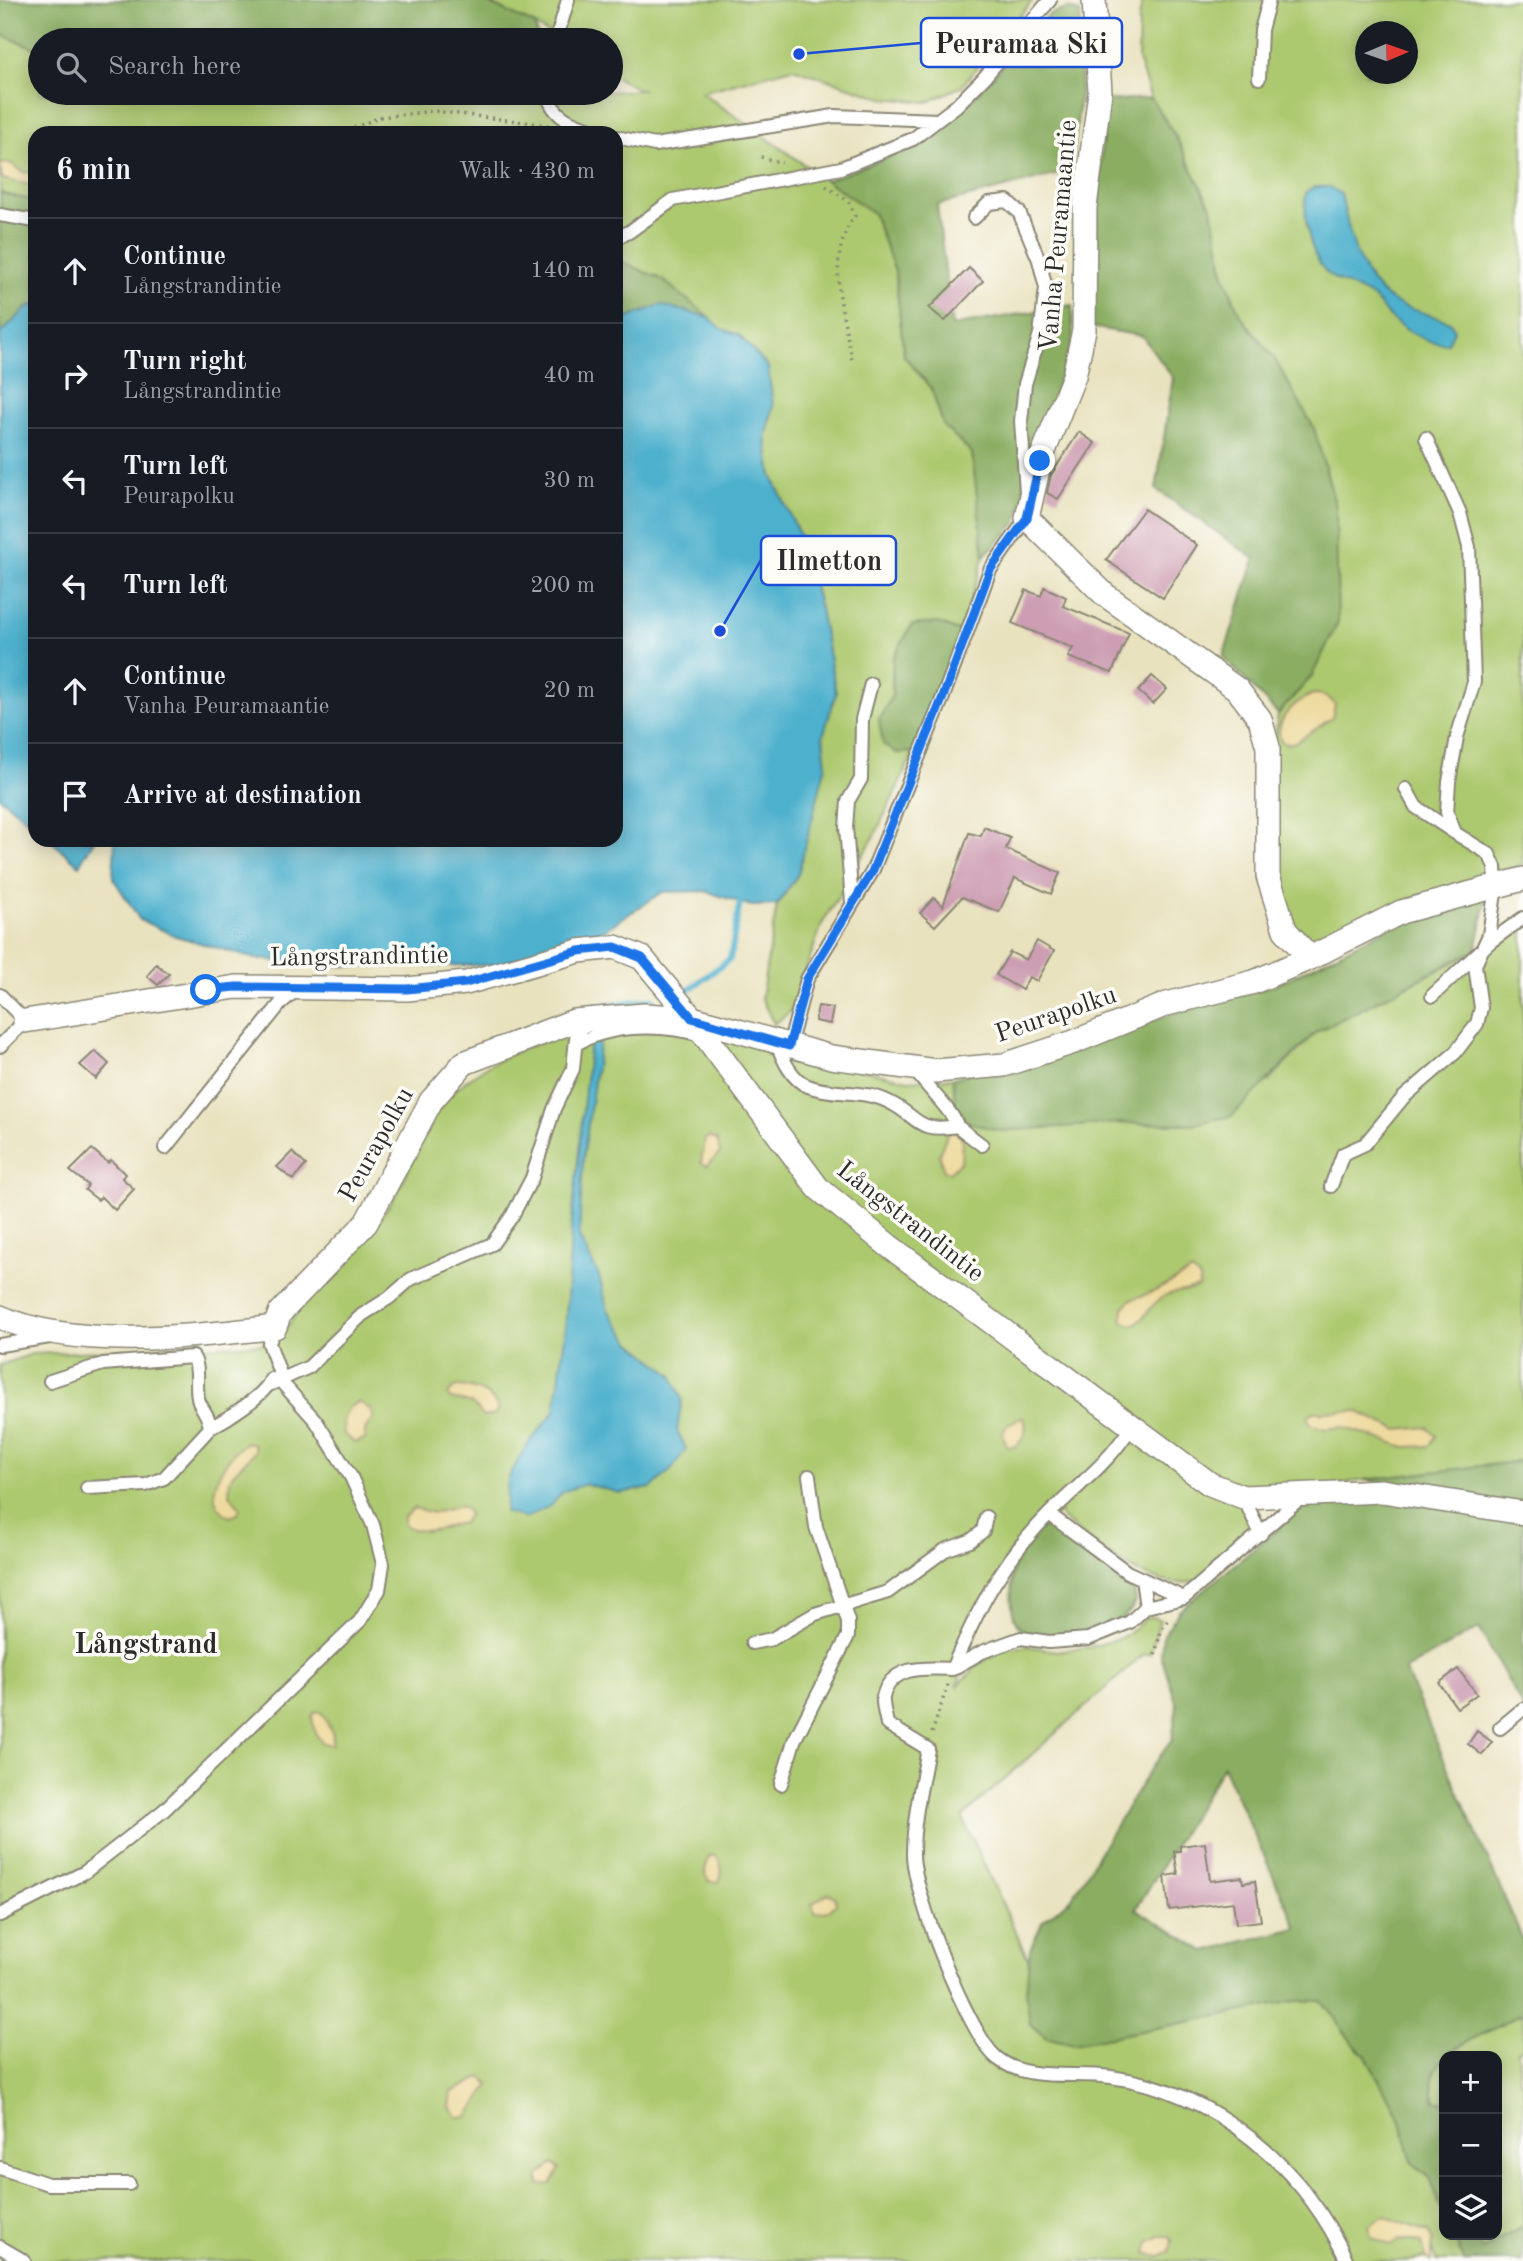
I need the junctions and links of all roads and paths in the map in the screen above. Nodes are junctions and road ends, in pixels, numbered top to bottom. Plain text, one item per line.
1 (568, 0) edge
2 (1050, 0) edge
3 (1094, 0) edge
4 (1269, 0) edge
5 (560, 28) edge
6 (1259, 78) dead end
7 (552, 105) edge
8 (937, 120) junction
9 (550, 125) dead end
10 (358, 126) edge
11 (582, 126) edge
12 (623, 138) edge
13 (761, 157) dead end
14 (810, 174) junction
15 (0, 215) edge
16 (974, 218) dead end
17 (28, 220) edge
18 (623, 233) edge
19 (852, 361) dead end
20 (1426, 438) dead end
21 (1027, 518) junction
22 (870, 684) dead end
23 (1406, 789) dead end
24 (1455, 833) junction
25 (1523, 879) edge
26 (1496, 886) junction
27 (852, 902) junction
28 (1523, 918) edge
29 (1480, 952) junction
30 (1310, 958) junction
31 (300, 987) junction
32 (0, 995) edge
33 (1432, 996) dead end
34 (586, 1020) junction
35 (25, 1021) junction
36 (698, 1027) junction
37 (576, 1044) junction
38 (783, 1044) junction
39 (0, 1046) edge
40 (914, 1068) junction
41 (957, 1126) junction
42 (982, 1145) dead end
43 (165, 1148) dead end
44 (1331, 1186) dead end
45 (0, 1317) edge
46 (275, 1327) junction
47 (64, 1335) junction
48 (0, 1345) edge
49 (274, 1357) junction
50 (282, 1379) junction
51 (50, 1381) dead end
52 (269, 1385) junction
53 (1131, 1427) junction
54 (209, 1428) junction
55 (810, 1476) dead end
56 (87, 1488) dead end
57 (1304, 1496) junction
58 (1243, 1497) junction
59 (1523, 1513) edge
60 (1049, 1514) junction
61 (986, 1517) dead end
62 (1261, 1534) junction
63 (1142, 1578) junction
64 (1184, 1598) junction
65 (842, 1606) junction
66 (1146, 1607) junction
67 (752, 1643) dead end
68 (1155, 1655) dead end
69 (952, 1669) junction
70 (1523, 1709) edge
71 (1500, 1728) dead end
72 (928, 1749) junction
73 (781, 1784) dead end
74 (0, 1915) edge
75 (0, 2168) edge
76 (129, 2184) dead end
77 (0, 2247) edge
78 (24, 2261) edge
79 (1347, 2261) edge

1 - 5 lane
2 - 8 lane
3 - 21 street, Vanha Peuramaantie
4 - 6 lane
7 - 11 lane
8 - 12 lane
8 - 14 lane
9 - 10 path
13 - 14 path
14 - 18 lane
14 - 19 path
15 - 17 lane
16 - 21 lane
20 - 24 lane
21 - 27 lane
21 - 30 street
22 - 27 lane
23 - 24 lane
24 - 26 lane
25 - 26 street
26 - 29 lane
26 - 30 street
27 - 38 lane
28 - 29 lane
29 - 33 lane
29 - 44 lane
30 - 40 street, Peurapolku
31 - 35 street, Långstrandintie
31 - 36 street, Långstrandintie
31 - 43 lane
32 - 35 lane
34 - 36 street, Peurapolku
34 - 37 lane
34 - 46 street, Peurapolku
35 - 39 lane
36 - 37 lane
36 - 38 street, Peurapolku
36 - 53 street, Långstrandintie
37 - 50 lane
38 - 40 street, Peurapolku
38 - 41 lane
40 - 41 lane
41 - 42 lane
45 - 47 street
46 - 47 street
46 - 49 lane
47 - 48 lane
49 - 50 lane
49 - 52 lane
50 - 52 lane
50 - 74 lane
51 - 54 lane
52 - 54 lane
53 - 58 street, Långstrandintie
53 - 60 lane
54 - 56 lane
55 - 65 lane
57 - 58 street, Långstrandintie
57 - 59 street, Långstrandintie
57 - 62 lane
58 - 62 lane
60 - 63 lane
60 - 69 lane
61 - 65 lane
62 - 64 lane
63 - 64 lane
63 - 66 lane
64 - 66 lane
64 - 68 path
65 - 67 lane
65 - 73 lane
66 - 69 lane
69 - 72 path
69 - 72 lane
70 - 71 lane
72 - 79 lane
75 - 76 lane
77 - 78 lane

